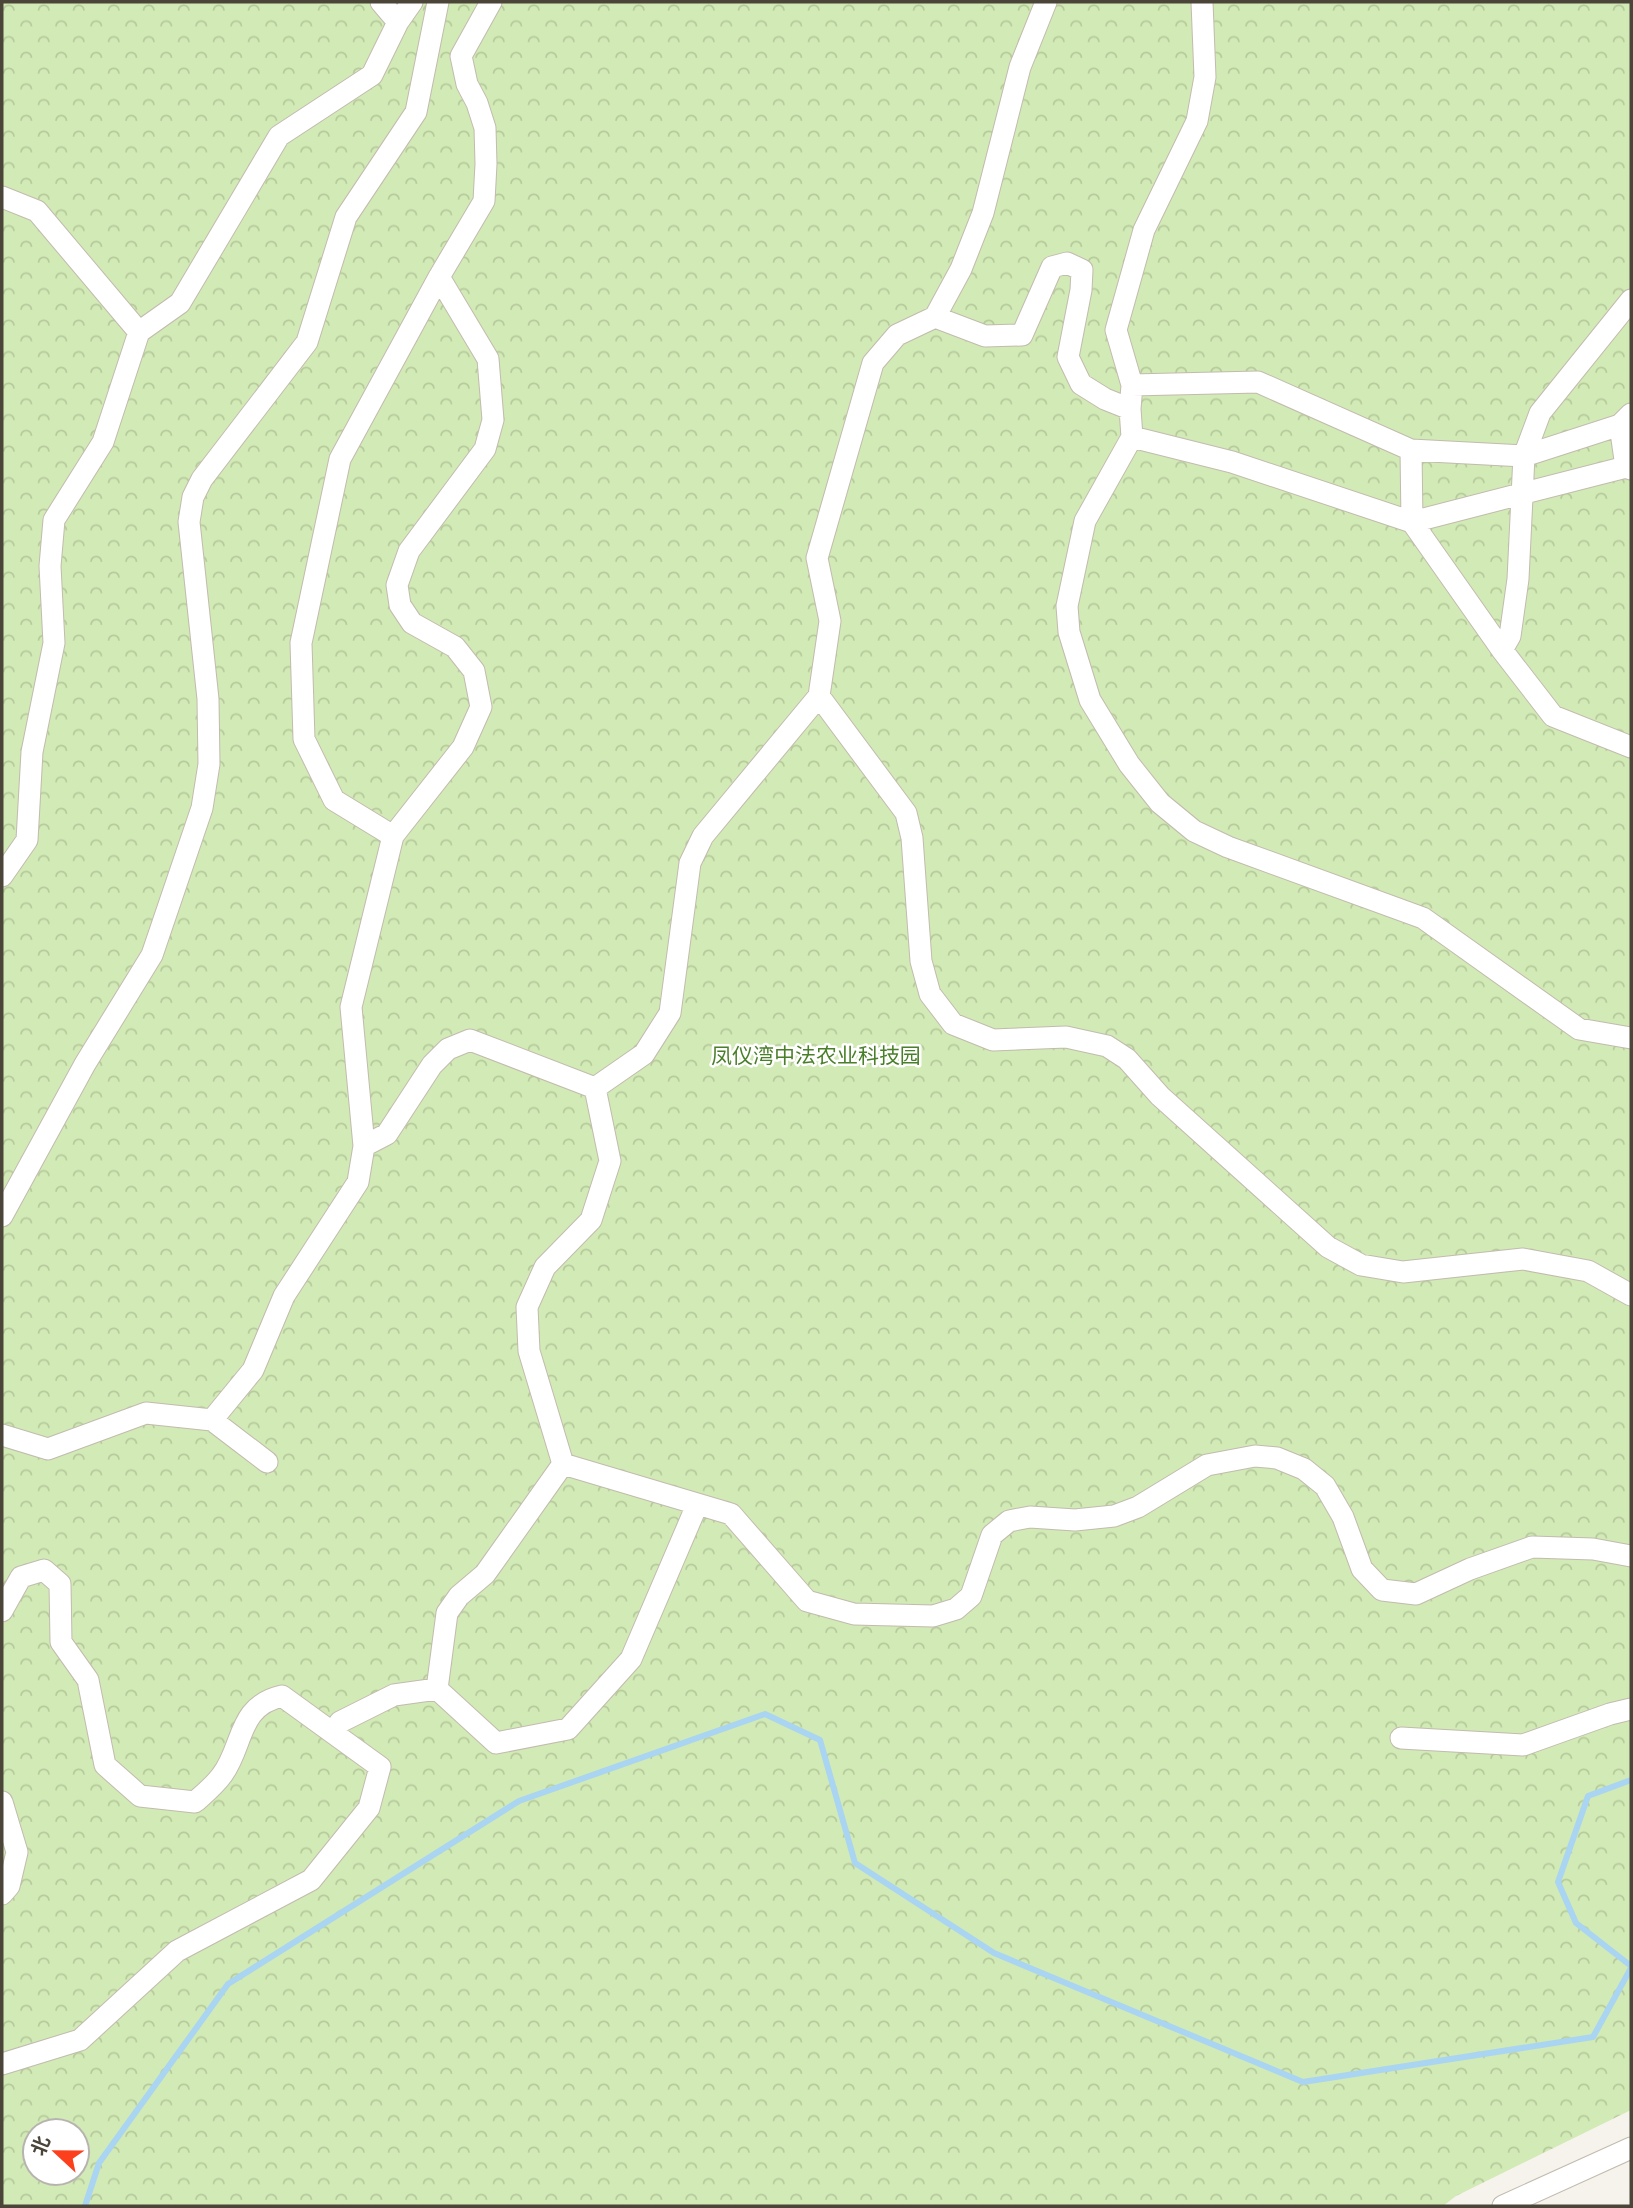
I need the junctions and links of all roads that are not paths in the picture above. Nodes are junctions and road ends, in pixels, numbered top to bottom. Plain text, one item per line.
1 (381, 2) edge
2 (412, 2) edge
3 (438, 2) edge
4 (491, 2) edge
5 (1046, 2) edge
6 (1202, 2) edge
7 (398, 22) junction
8 (2, 197) edge
9 (439, 277) junction
10 (1631, 300) edge
11 (935, 317) junction
12 (139, 332) junction
13 (1132, 385) junction
14 (1130, 409) junction
15 (1626, 419) edge
16 (1132, 437) junction
17 (1412, 450) junction
18 (1524, 456) junction
19 (1629, 468) edge
20 (1522, 493) junction
21 (1412, 522) junction
22 (1502, 650) junction
23 (819, 696) junction
24 (1631, 747) edge
25 (393, 836) junction
26 (2, 876) edge
27 (1631, 1038) edge
28 (595, 1088) junction
29 (364, 1146) junction
30 (2, 1216) edge
31 (1631, 1295) edge
32 (212, 1420) junction
33 (2, 1435) edge
34 (267, 1462) dead end
35 (563, 1464) junction
36 (698, 1505) junction
37 (1631, 1556) edge
38 (2, 1611) edge
39 (437, 1689) junction
40 (1631, 1709) edge
41 (333, 1732) junction
42 (1401, 1738) dead end
43 (2, 1802) edge
44 (2, 1894) edge
45 (2, 2064) edge
46 (1631, 2148) edge
47 (1503, 2206) edge

1 - 7 street
2 - 7 street
3 - 30 street
4 - 9 street
5 - 11 street
6 - 13 street
7 - 12 street
8 - 12 street
9 - 25 street
9 - 25 street
10 - 18 street
11 - 14 street
11 - 23 street
12 - 26 street
13 - 14 street
13 - 17 street
14 - 16 street
15 - 18 street
15 - 19 street
16 - 21 street
16 - 27 street
17 - 18 street
17 - 21 street
18 - 20 street
19 - 20 street
20 - 21 street
20 - 22 street
21 - 22 street
22 - 24 street
23 - 28 street
23 - 31 street
25 - 29 street
28 - 29 street
28 - 35 street
29 - 32 street
32 - 33 street
32 - 34 street
35 - 36 street
35 - 39 street
36 - 37 street
36 - 39 street
38 - 41 street
39 - 41 street
40 - 42 street
41 - 45 street
43 - 44 street
46 - 47 street

